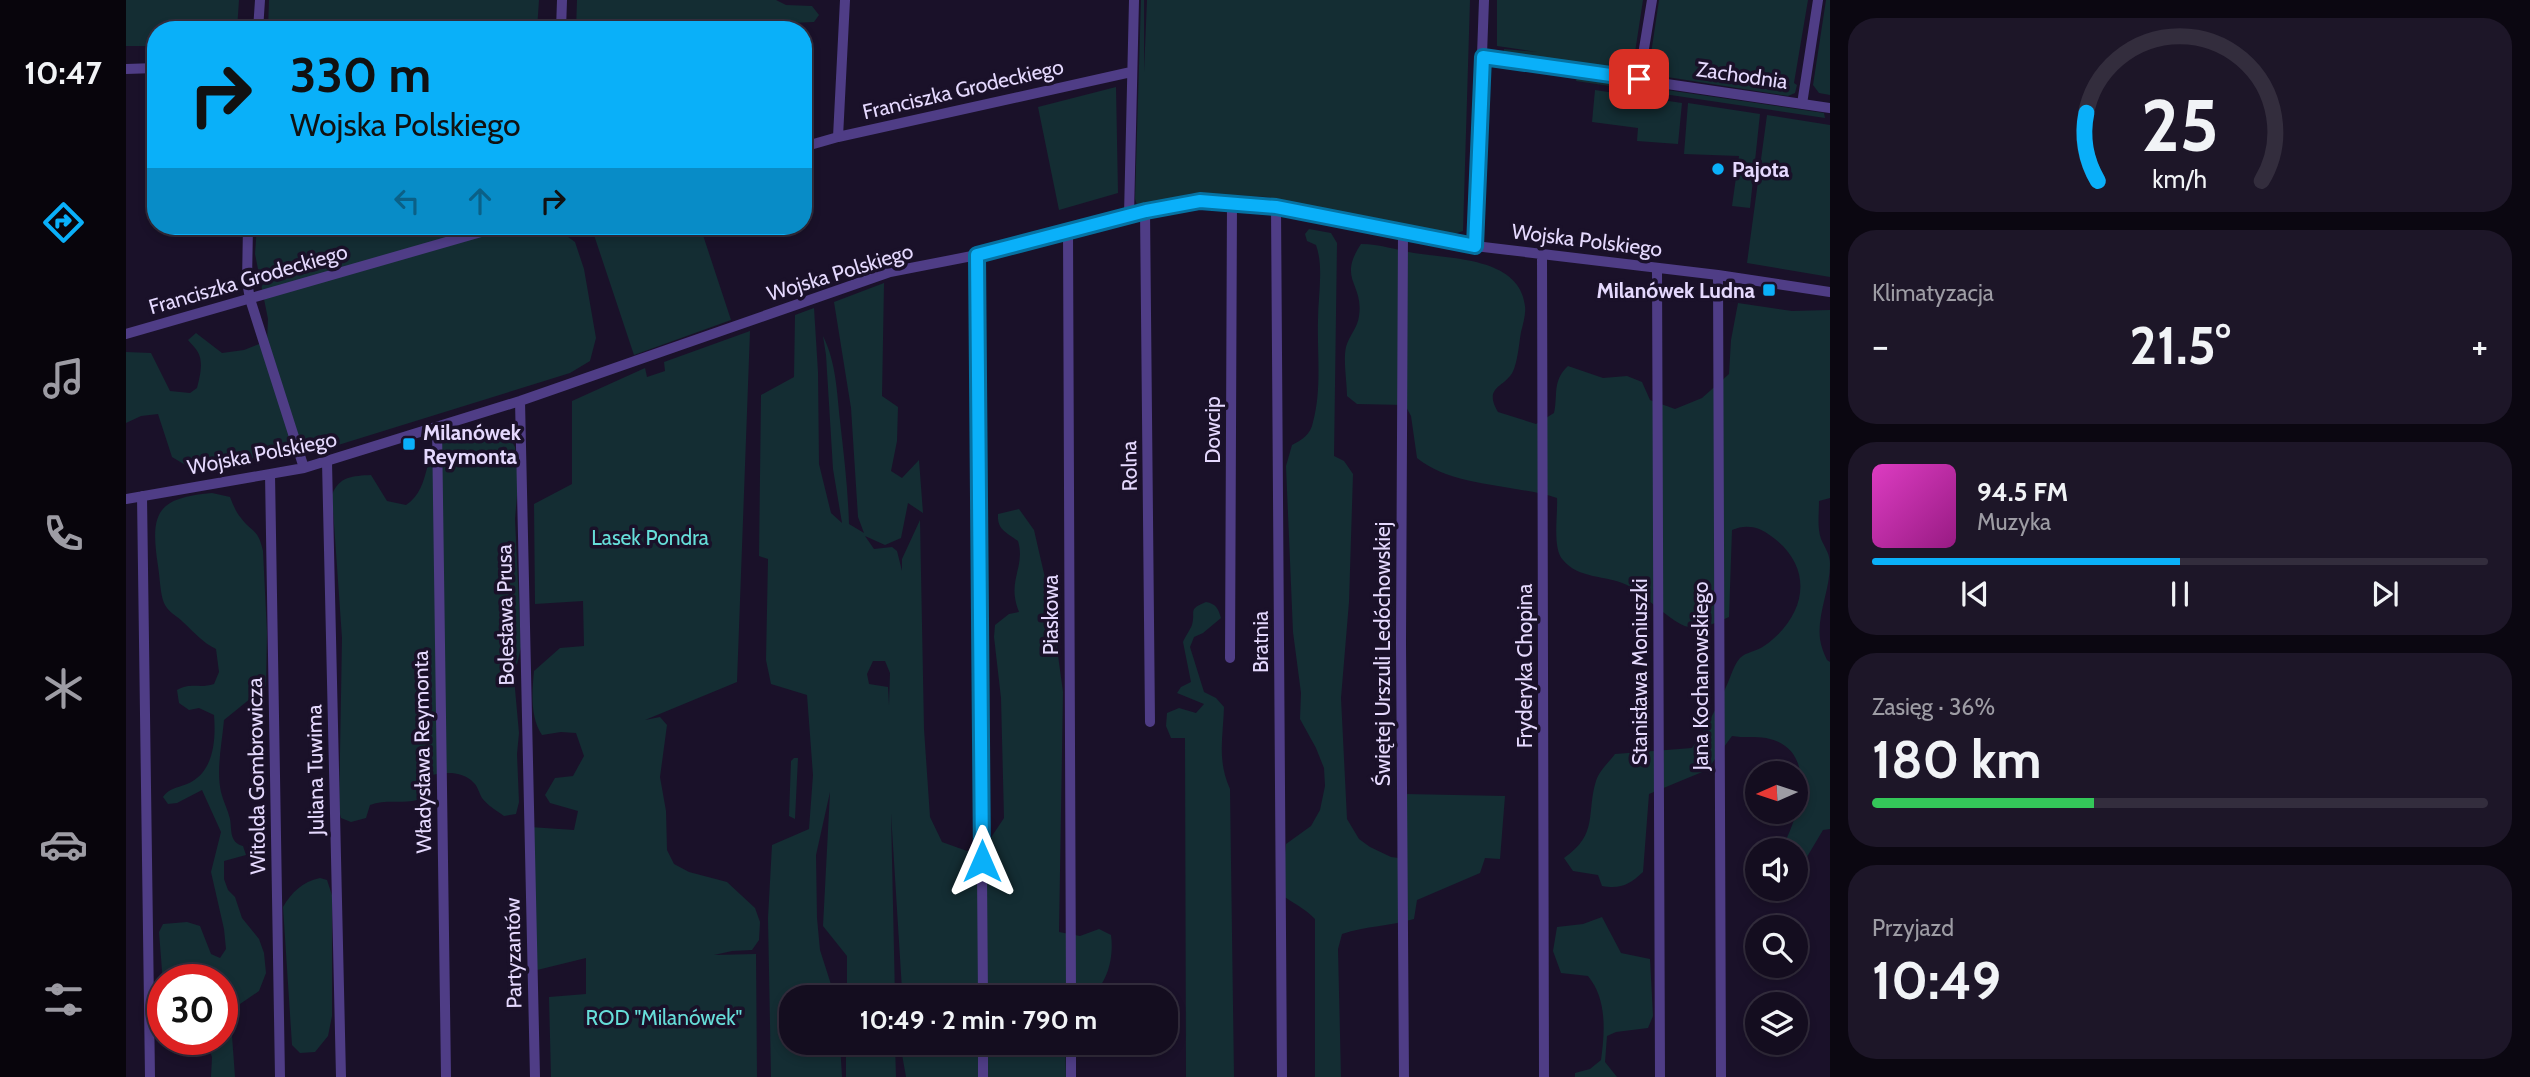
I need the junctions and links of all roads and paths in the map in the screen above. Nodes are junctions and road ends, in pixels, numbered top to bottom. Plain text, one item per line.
1 (260, 0) edge
2 (562, 0) edge
3 (845, 0) edge
4 (1134, 0) edge
5 (1484, 0) edge
6 (1652, 0) edge
7 (1818, 0) edge
8 (259, 21) edge
9 (561, 21) edge
10 (1483, 57) junction
11 (147, 68) edge
12 (126, 69) edge
13 (1131, 72) junction
14 (1639, 79) junction
15 (1802, 104) junction
16 (1830, 108) edge
17 (838, 137) junction
18 (812, 144) edge
19 (1232, 202) junction
20 (1276, 207) junction
21 (1146, 211) junction
22 (1129, 215) junction
23 (1403, 231) junction
24 (1068, 232) junction
25 (248, 235) edge
26 (471, 235) edge
27 (1475, 246) junction
28 (1542, 254) junction
29 (977, 255) junction
30 (1657, 268) junction
31 (1718, 275) junction
32 (1830, 292) edge
33 (250, 299) junction
34 (126, 334) edge
35 (520, 401) junction
36 (437, 427) junction
37 (327, 462) junction
38 (304, 468) junction
39 (270, 474) junction
40 (142, 496) junction
41 (126, 499) edge
42 (1230, 658) dead end
43 (1150, 722) dead end
44 (530, 827) joint
45 (983, 985) edge
46 (1071, 985) edge
47 (983, 1055) edge
48 (1071, 1055) edge
49 (150, 1077) edge
50 (281, 1077) edge
51 (341, 1077) edge
52 (446, 1077) edge
53 (535, 1077) edge
54 (983, 1077) edge
55 (1071, 1077) edge
56 (1282, 1077) edge
57 (1404, 1077) edge
58 (1544, 1077) edge
59 (1660, 1077) edge
60 (1721, 1077) edge

1 - 8 street
2 - 9 street
3 - 17 street
4 - 13 street
5 - 10 street
6 - 14 street
7 - 15 street
10 - 14 street, Zachodnia
10 - 27 street
11 - 12 street
13 - 17 street, Franciszka Grodeckiego
13 - 22 street
14 - 15 street, Zachodnia
15 - 16 street, Zachodnia
17 - 18 street, Franciszka Grodeckiego
19 - 20 street, Wojska Polskiego
19 - 21 street, Wojska Polskiego
19 - 42 street, Dowcip
20 - 23 street, Wojska Polskiego
20 - 56 street, Bratnia
21 - 22 street, Wojska Polskiego
21 - 43 street, Rolna
22 - 24 street, Wojska Polskiego
23 - 27 street, Wojska Polskiego
23 - 57 street, Świętej Urszuli Ledóchowskiej
24 - 29 street, Wojska Polskiego
24 - 46 street, Piaskowa
25 - 33 street
26 - 33 street, Franciszka Grodeckiego
27 - 28 street, Wojska Polskiego
28 - 30 street, Wojska Polskiego
28 - 58 street, Fryderyka Chopina
29 - 35 street, Wojska Polskiego
29 - 45 street
30 - 31 street, Wojska Polskiego
30 - 59 street, Stanisława Moniuszki
31 - 32 street, Wojska Polskiego
31 - 60 street, Jana Kochanowskiego
33 - 34 street, Franciszka Grodeckiego
33 - 38 street
35 - 36 street, Wojska Polskiego
35 - 44 street, Bolesława Prusa
36 - 37 street, Wojska Polskiego
36 - 52 street, Władysława Reymonta
37 - 38 street, Wojska Polskiego
37 - 51 street, Juliana Tuwima
38 - 39 street, Wojska Polskiego
39 - 40 street, Wojska Polskiego
39 - 50 street, Witolda Gombrowicza
40 - 41 street, Wojska Polskiego
40 - 49 street
44 - 53 street, Partyzantów
47 - 54 street
48 - 55 street

